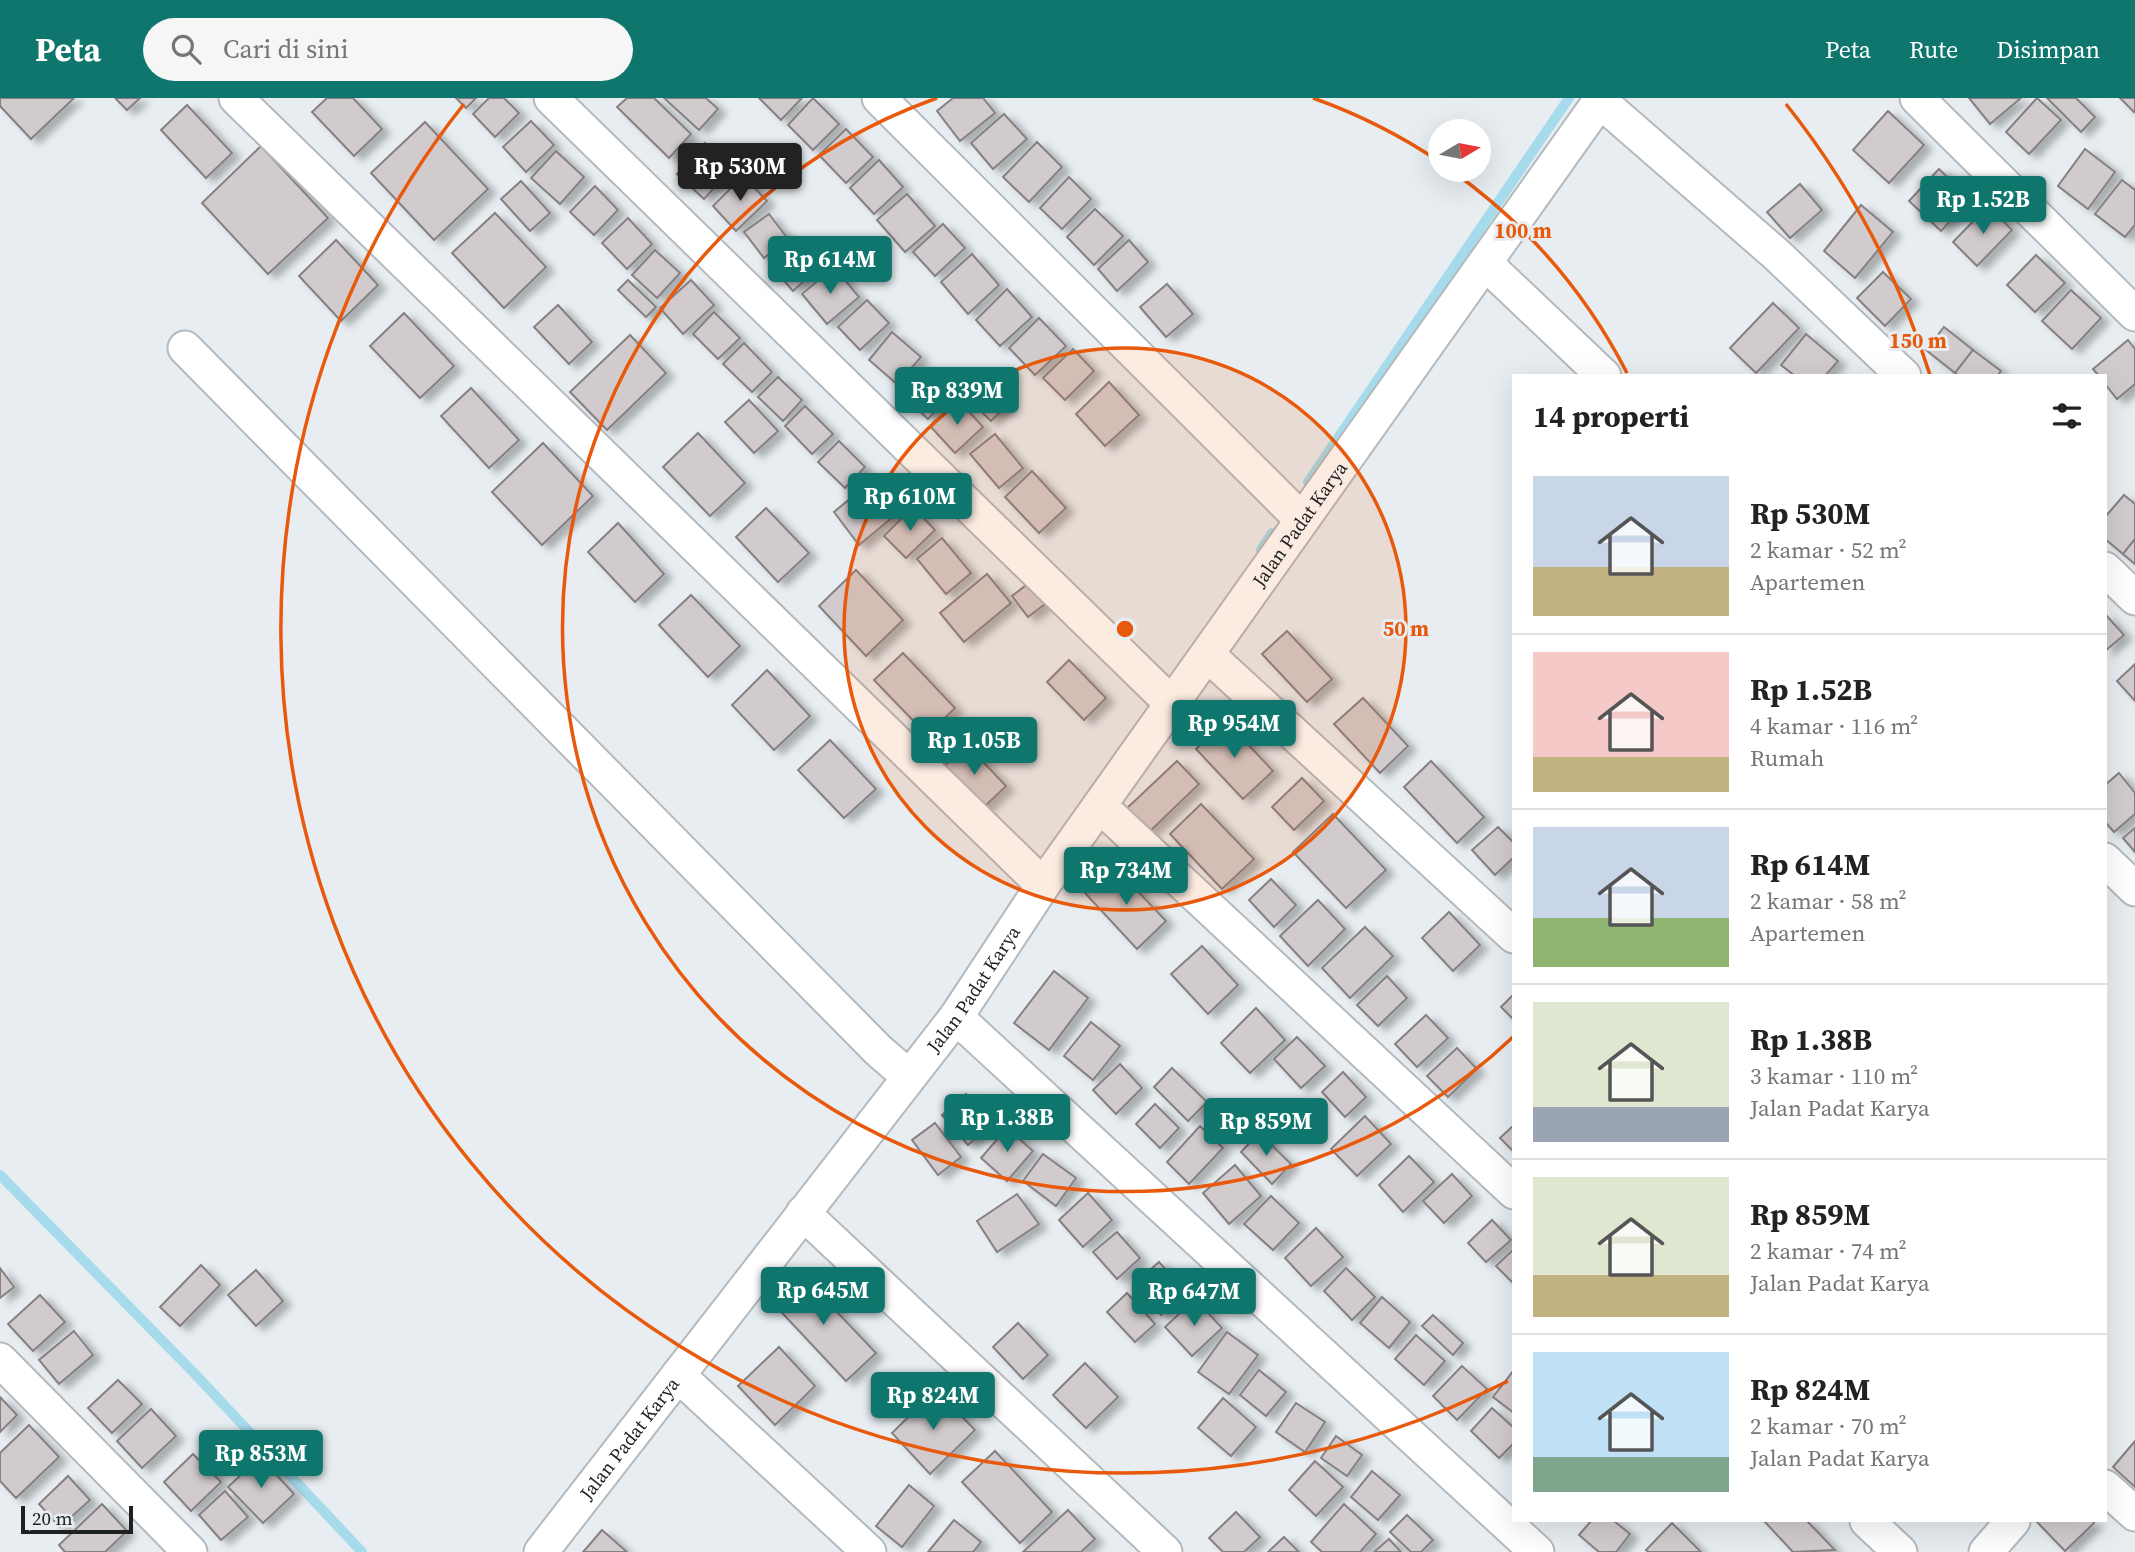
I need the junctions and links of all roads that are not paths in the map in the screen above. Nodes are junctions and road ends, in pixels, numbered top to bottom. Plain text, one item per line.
1 (236, 98) edge
2 (551, 98) edge
3 (879, 98) edge
4 (1917, 98) edge
5 (1601, 100) edge
6 (1485, 263) junction
7 (2135, 314) edge
8 (185, 348) dead end
9 (1602, 374) edge
10 (1902, 374) edge
11 (1302, 520) junction
12 (2107, 571) edge
13 (2135, 598) edge
14 (1208, 655) junction
15 (1172, 704) junction
16 (1100, 806) junction
17 (2107, 862) edge
18 (1043, 885) junction
19 (2135, 889) edge
20 (1512, 934) edge
21 (956, 1017) junction
22 (908, 1076) junction
23 (1512, 1190) edge
24 (803, 1213) junction
25 (0, 1360) edge
26 (678, 1375) junction
27 (2107, 1489) edge
28 (2135, 1514) edge
29 (1868, 1522) edge
30 (2012, 1522) edge
31 (190, 1552) edge
32 (541, 1552) edge
33 (869, 1552) edge
34 (1165, 1552) edge
35 (1536, 1552) edge
36 (1900, 1552) edge
37 (1986, 1552) edge

1 - 18 street
2 - 15 street
3 - 11 street
4 - 7 street
5 - 6 street, Jalan Padat Karya
5 - 10 street
6 - 9 street
6 - 11 street, Jalan Padat Karya
8 - 22 street
11 - 14 street, Jalan Padat Karya
12 - 13 street
14 - 15 street, Jalan Padat Karya
14 - 20 street
15 - 16 street, Jalan Padat Karya
16 - 18 street, Jalan Padat Karya
16 - 23 street
17 - 19 street
18 - 21 street, Jalan Padat Karya
21 - 22 street, Jalan Padat Karya
21 - 35 street
22 - 24 street, Jalan Padat Karya
24 - 26 street, Jalan Padat Karya
24 - 34 street
25 - 31 street
26 - 32 street, Jalan Padat Karya
26 - 33 street
27 - 28 street
29 - 36 street
30 - 37 street

